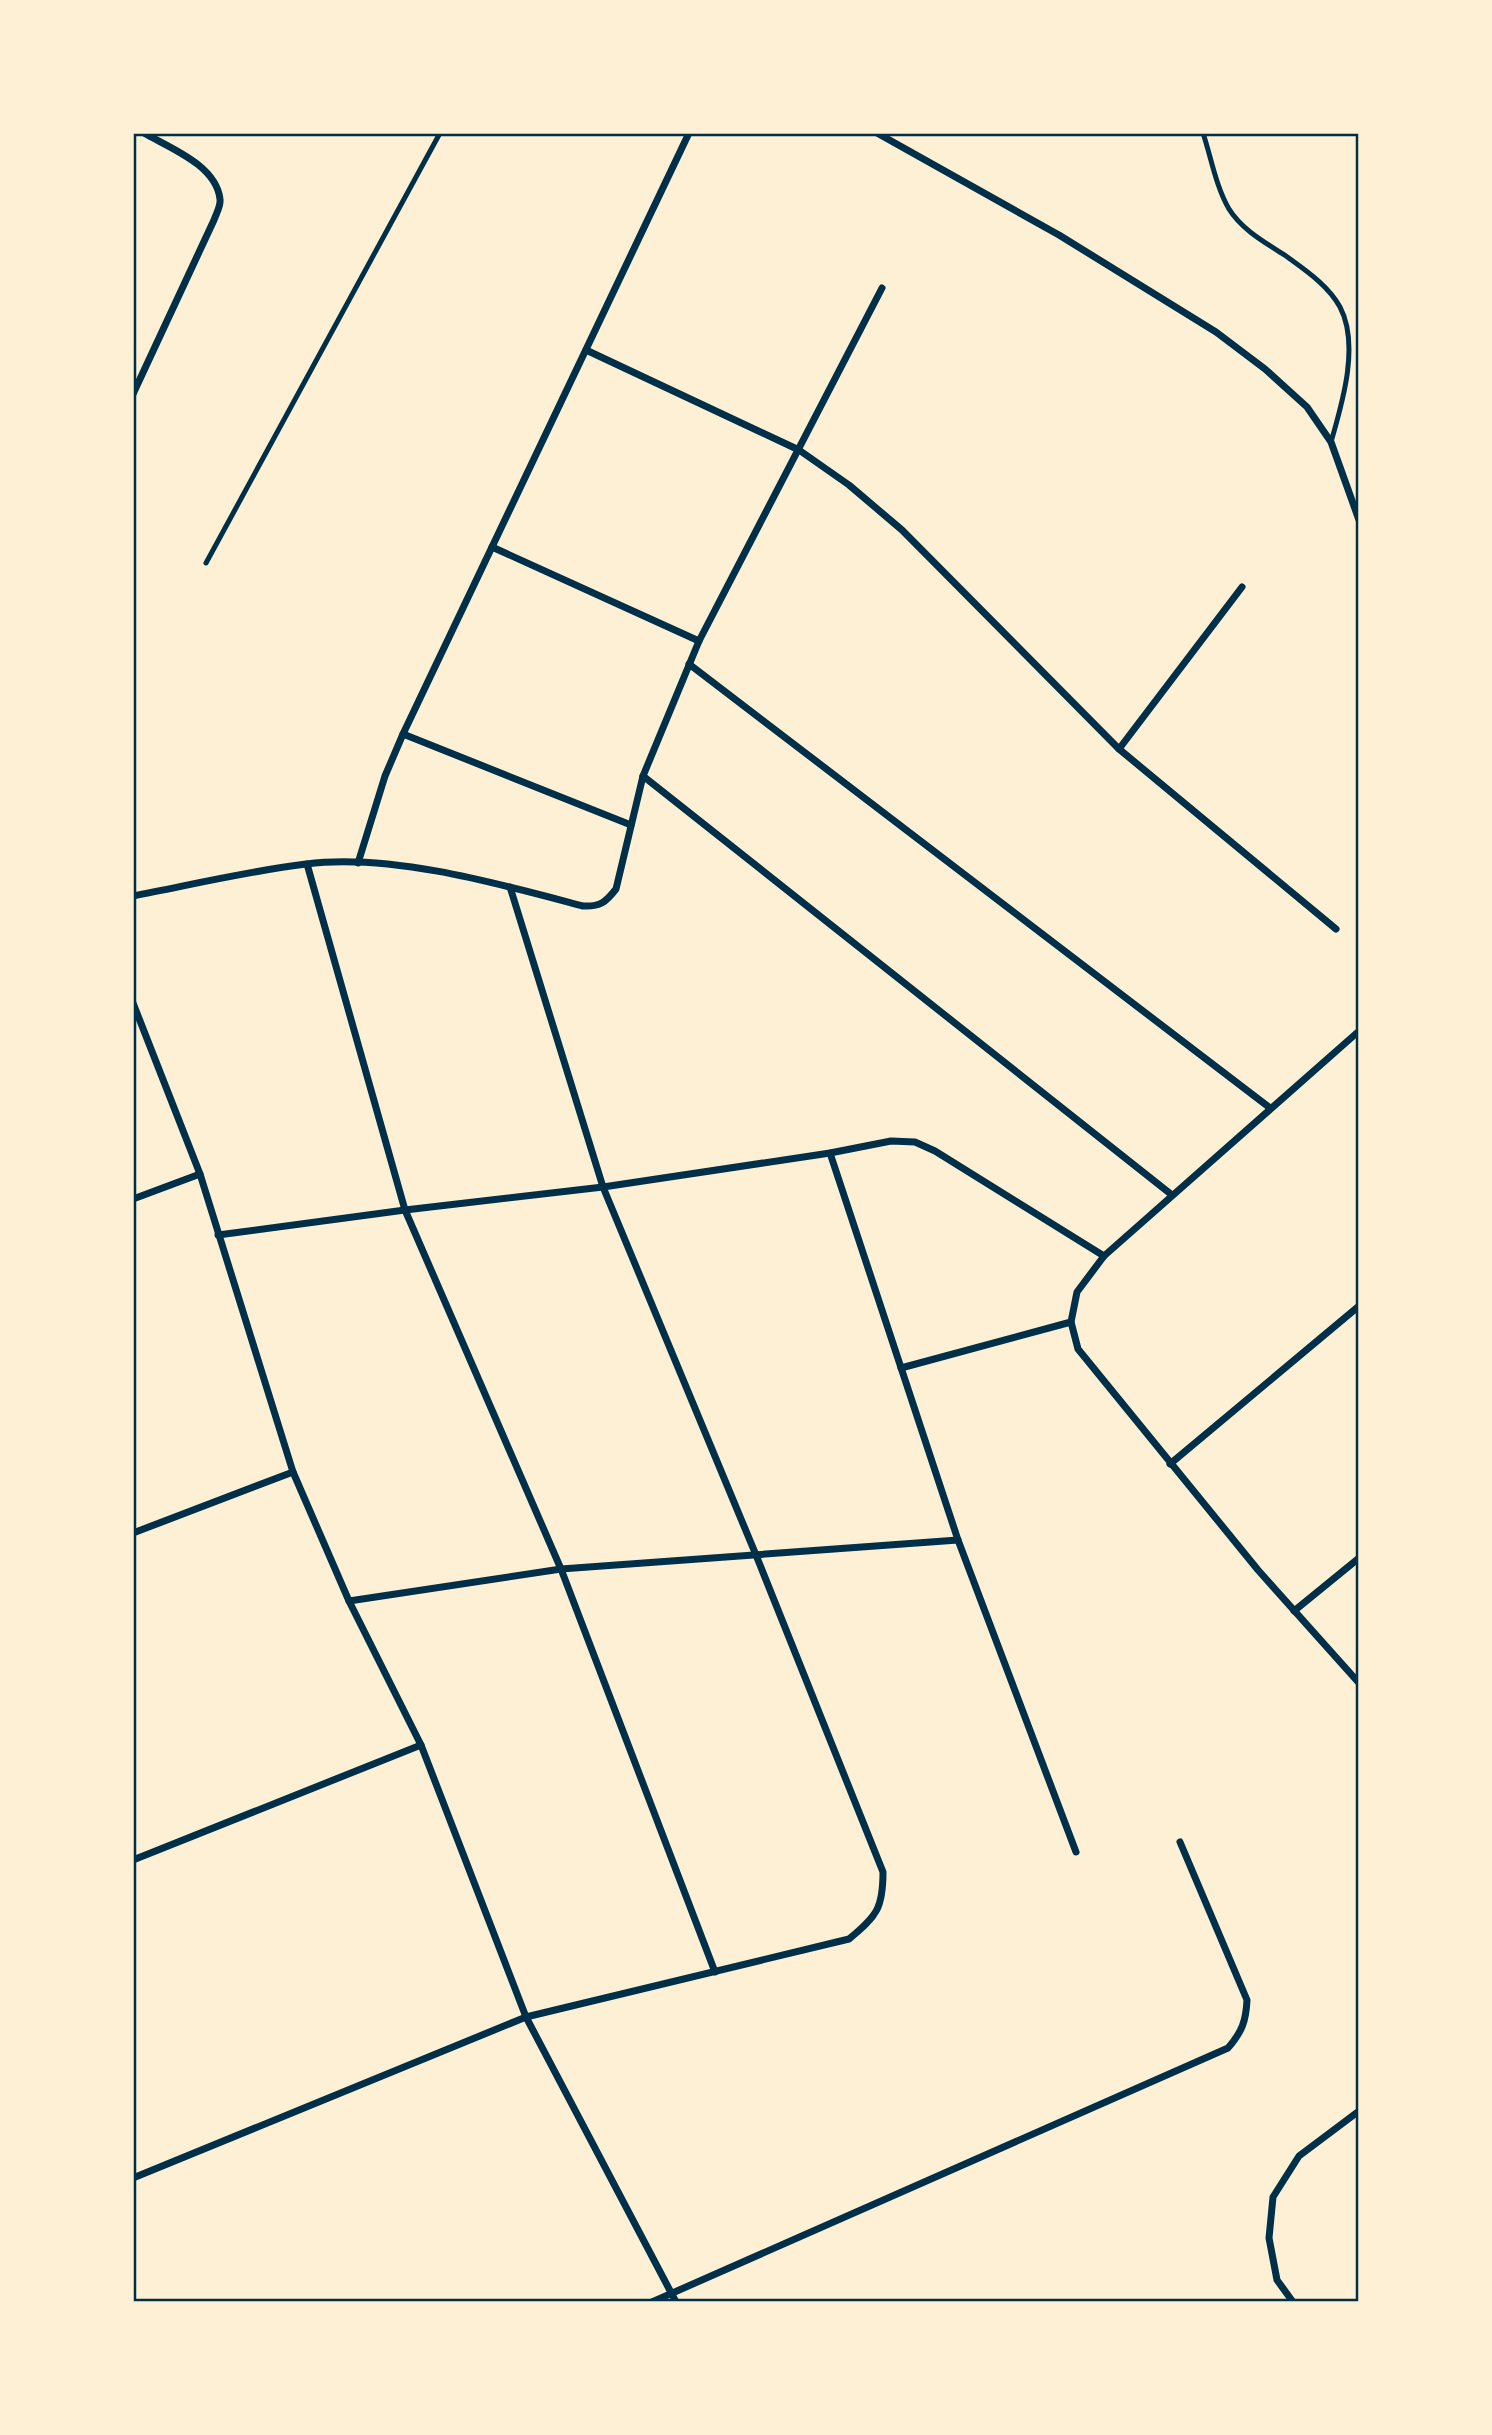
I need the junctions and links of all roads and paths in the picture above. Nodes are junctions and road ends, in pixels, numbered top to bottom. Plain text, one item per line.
1 (144, 133) edge
2 (440, 133) edge
3 (689, 133) edge
4 (877, 133) edge
5 (1203, 133) edge
6 (882, 288) dead end
7 (586, 350) junction
8 (133, 394) edge
9 (1331, 442) junction
10 (799, 450) junction
11 (1358, 514) edge
12 (492, 547) junction
13 (206, 563) dead end
14 (1242, 586) dead end
15 (699, 640) junction
16 (689, 664) junction
17 (403, 734) junction
18 (1119, 749) junction
19 (643, 776) junction
20 (631, 825) junction
21 (358, 863) junction
22 (307, 864) junction
23 (510, 887) junction
24 (133, 896) edge
25 (1336, 929) dead end
26 (133, 1003) edge
27 (1359, 1031) edge
28 (1270, 1108) junction
29 (830, 1153) junction
30 (200, 1174) junction
31 (603, 1187) junction
32 (1172, 1195) junction
33 (133, 1199) edge
34 (405, 1210) junction
35 (219, 1235) junction
36 (1104, 1256) junction
37 (1359, 1306) edge
38 (1071, 1322) junction
39 (901, 1368) junction
40 (1170, 1464) junction
41 (293, 1472) junction
42 (133, 1534) edge
43 (958, 1540) junction
44 (756, 1555) junction
45 (1359, 1558) edge
46 (561, 1569) junction
47 (349, 1601) junction
48 (1294, 1611) junction
49 (1359, 1683) edge
50 (421, 1745) junction
51 (1180, 1842) dead end
52 (1076, 1852) dead end
53 (133, 1860) edge
54 (715, 1972) junction
55 (526, 2017) junction
56 (1359, 2112) edge
57 (133, 2178) edge
58 (674, 2298) edge
59 (652, 2302) edge
60 (1293, 2302) edge

1 - 8 street
2 - 13 lane
3 - 7 street
4 - 9 street
5 - 9 lane
6 - 10 street
7 - 10 street
7 - 12 street
9 - 11 street
10 - 15 street
10 - 18 street
12 - 15 street
12 - 17 street
14 - 18 street
15 - 16 street
16 - 19 street
16 - 28 street
17 - 20 street
17 - 21 street
18 - 25 street
19 - 20 street
19 - 32 street
20 - 23 street
21 - 22 street
21 - 23 street
22 - 24 street
22 - 34 street
23 - 31 street
26 - 30 street
27 - 28 street
28 - 32 street
29 - 31 street
29 - 36 street
29 - 39 street
30 - 33 street
30 - 35 street
31 - 34 street
31 - 44 street
32 - 36 street
34 - 35 street
34 - 46 street
35 - 41 street
36 - 38 street
37 - 40 street
38 - 39 street
38 - 40 street
39 - 43 street
40 - 48 street
41 - 42 street
41 - 47 street
43 - 44 street
43 - 52 street
44 - 46 street
44 - 54 street
45 - 48 street
46 - 47 street
46 - 54 street
47 - 50 street
48 - 49 street
50 - 53 street
50 - 55 street
51 - 58 street
54 - 55 street
55 - 57 street
55 - 58 street
56 - 60 street
58 - 59 street

